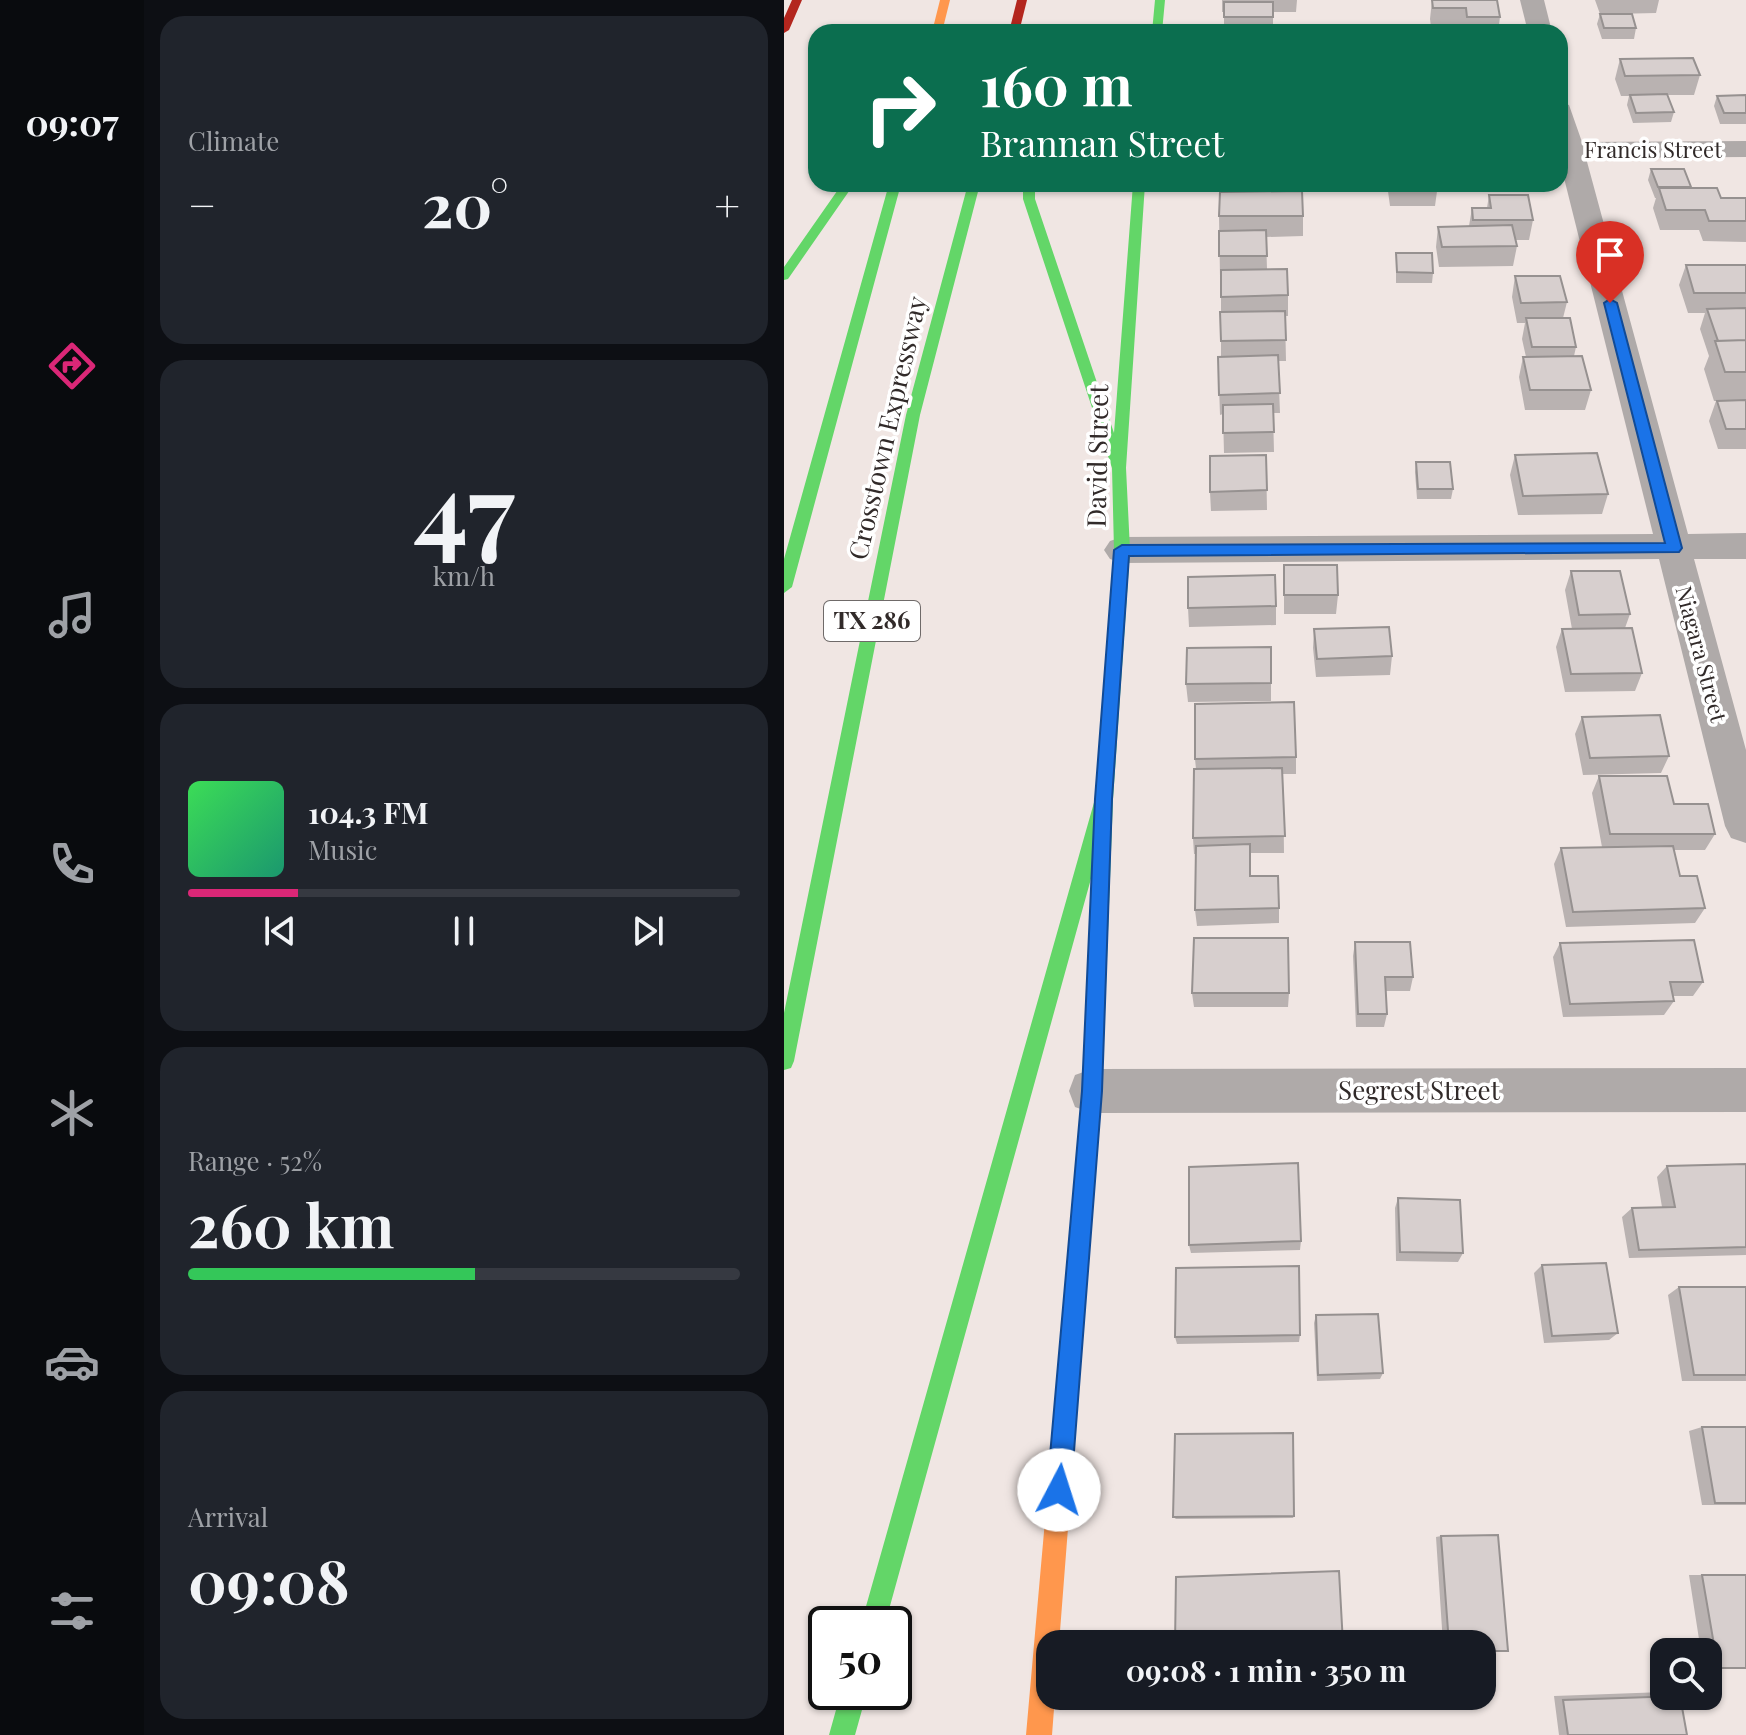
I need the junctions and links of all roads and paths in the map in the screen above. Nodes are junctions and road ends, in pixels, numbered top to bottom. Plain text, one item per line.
1 (797, 0) edge
2 (945, 0) edge
3 (1024, 0) edge
4 (1160, 0) edge
5 (1532, 0) edge
6 (939, 24) edge
7 (1016, 24) edge
8 (1026, 24) edge
9 (1158, 24) edge
10 (1538, 24) edge
11 (784, 30) edge
12 (1746, 149) edge
13 (1568, 150) edge
14 (1568, 161) edge
15 (842, 192) edge
16 (893, 192) edge
17 (972, 192) edge
18 (1029, 192) edge
19 (1138, 192) edge
20 (784, 276) edge
21 (1119, 468) junction
22 (1746, 546) edge
23 (1674, 548) junction
24 (1122, 550) junction
25 (784, 587) edge
26 (1104, 799) junction
27 (1746, 826) edge
28 (784, 1061) edge
29 (1746, 1090) edge
30 (1092, 1091) junction
31 (878, 1606) edge
32 (849, 1710) edge
33 (842, 1735) edge
34 (1039, 1735) edge

1 - 11 main road
2 - 6 main road
3 - 7 main road
3 - 8 main road
4 - 9 main road
5 - 10 street
12 - 13 street, Francis Street
14 - 23 street, Niagara Street
15 - 20 main road
16 - 25 main road, Crosstown Expressway
17 - 28 main road, Crosstown Expressway / TX 286
18 - 21 main road
19 - 21 main road, David Street
21 - 24 main road, David Street
22 - 23 street
23 - 24 street
23 - 27 street, Niagara Street
24 - 26 main road, David Street
26 - 30 main road, David Street
26 - 31 main road
29 - 30 street, Segrest Street
30 - 34 main road, David Street
32 - 33 main road

